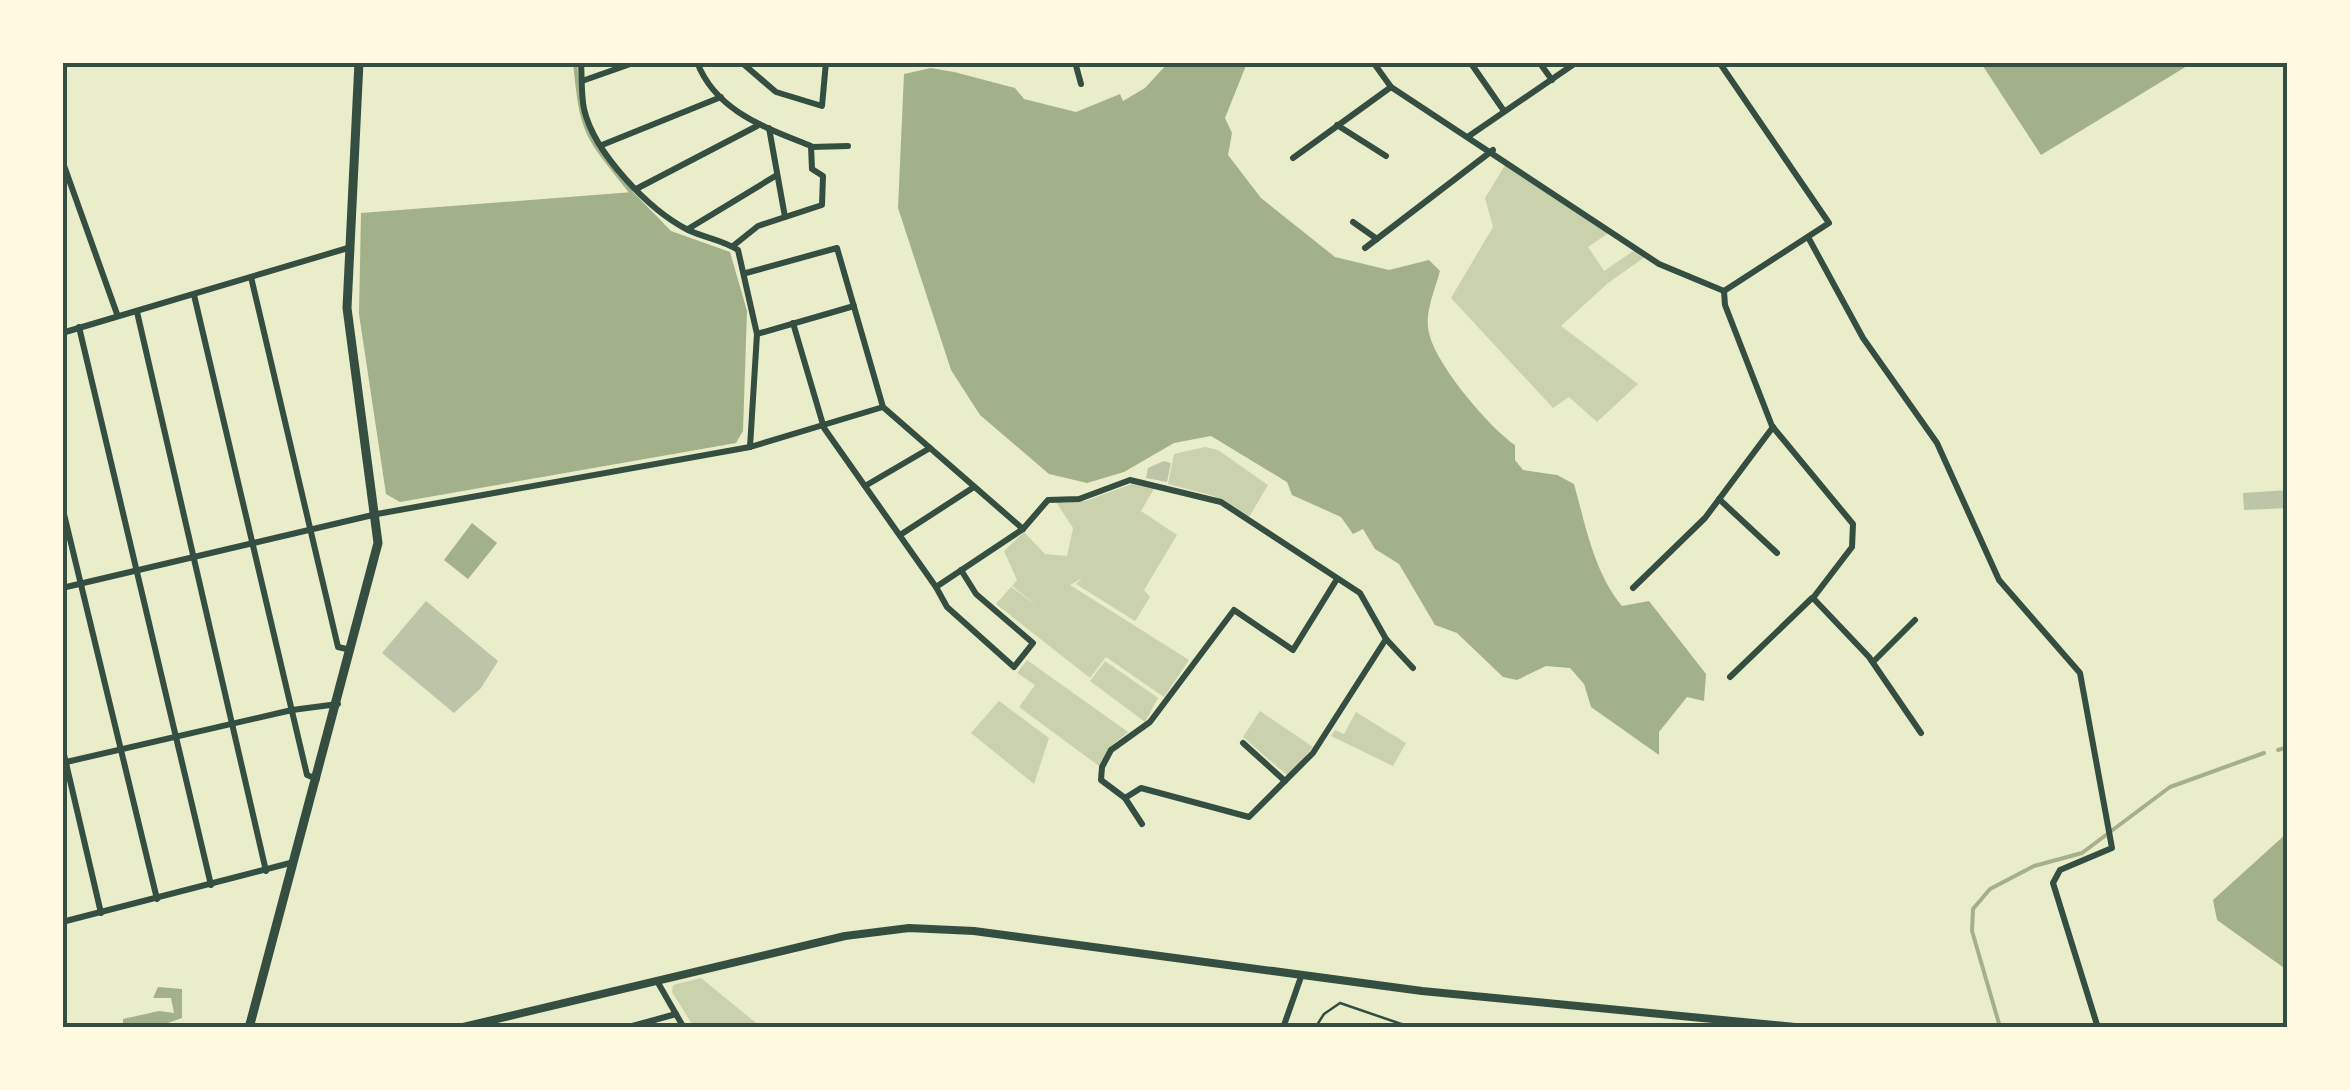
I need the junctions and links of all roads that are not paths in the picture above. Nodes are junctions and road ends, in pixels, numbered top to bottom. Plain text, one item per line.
1 (360, 62) edge
2 (581, 62) edge
3 (636, 62) edge
4 (697, 62) edge
5 (741, 62) edge
6 (826, 62) edge
7 (1075, 62) edge
8 (1373, 62) edge
9 (1470, 62) edge
10 (1539, 62) edge
11 (1578, 62) edge
12 (1718, 62) edge
13 (1552, 80) junction
14 (582, 81) junction
15 (1080, 84) dead end
16 (1391, 87) junction
17 (722, 96) junction
18 (1504, 111) junction
19 (1337, 125) junction
20 (758, 126) junction
21 (769, 128) junction
22 (1469, 136) junction
23 (602, 145) junction
24 (811, 146) junction
25 (848, 146) dead end
26 (1493, 150) junction
27 (1386, 156) dead end
28 (1293, 158) dead end
29 (62, 160) edge
30 (776, 176) junction
31 (638, 188) junction
32 (785, 218) junction
33 (1353, 222) dead end
34 (687, 230) junction
35 (1808, 238) junction
36 (1377, 239) junction
37 (733, 246) junction
38 (348, 248) junction
39 (1365, 248) dead end
40 (746, 273) junction
41 (251, 278) junction
42 (1724, 292) junction
43 (194, 295) junction
44 (854, 306) junction
45 (136, 312) junction
46 (118, 314) junction
47 (793, 323) junction
48 (78, 327) junction
49 (62, 334) edge
50 (756, 334) junction
51 (883, 408) junction
52 (824, 428) junction
53 (1773, 428) junction
54 (750, 446) junction
55 (930, 448) junction
56 (865, 486) junction
57 (974, 486) junction
58 (1719, 499) junction
59 (62, 506) edge
60 (376, 514) junction
61 (1023, 529) junction
62 (310, 530) junction
63 (900, 536) junction
64 (252, 543) junction
65 (1778, 553) dead end
66 (194, 557) junction
67 (137, 570) junction
68 (961, 570) junction
69 (1337, 579) junction
70 (81, 584) junction
71 (936, 587) junction
72 (62, 588) edge
73 (1633, 588) dead end
74 (1812, 598) junction
75 (1915, 620) dead end
76 (1386, 639) junction
77 (351, 650) junction
78 (1873, 662) junction
79 (1413, 668) dead end
80 (1730, 677) dead end
81 (338, 704) junction
82 (292, 710) junction
83 (232, 724) junction
84 (1920, 733) dead end
85 (176, 738) junction
86 (1243, 744) dead end
87 (62, 746) edge
88 (121, 751) junction
89 (64, 763) edge
90 (317, 779) junction
91 (1285, 781) junction
92 (1126, 798) junction
93 (1142, 824) dead end
94 (296, 862) junction
95 (266, 871) junction
96 (211, 885) junction
97 (156, 899) junction
98 (101, 912) junction
99 (62, 922) edge
100 (1302, 974) junction
101 (656, 982) junction
102 (676, 1014) junction
103 (249, 1028) edge
104 (459, 1028) edge
105 (624, 1028) edge
106 (684, 1028) edge
107 (1284, 1028) edge
108 (1805, 1028) edge
109 (2098, 1028) edge

1 - 38 main road
2 - 14 street
3 - 14 street
4 - 17 street
5 - 6 street
7 - 15 street
8 - 16 street
9 - 18 street
10 - 13 street
11 - 13 street
12 - 35 street
13 - 18 street
14 - 23 street
16 - 19 street
16 - 22 street
17 - 20 street
17 - 23 street
18 - 22 street
19 - 27 street
19 - 28 street
20 - 21 street
20 - 31 street
21 - 24 street
21 - 30 street
22 - 26 street
23 - 31 street
24 - 25 street
24 - 32 street
26 - 36 street
26 - 42 street
29 - 46 street
30 - 32 street
30 - 34 street
31 - 34 street
32 - 37 street
33 - 36 street
34 - 37 street
35 - 42 street
35 - 109 street
36 - 39 street
37 - 40 street
38 - 41 street
38 - 60 main road
40 - 44 street
40 - 50 street
41 - 43 street
41 - 62 street
42 - 53 street
43 - 45 street
43 - 64 street
44 - 47 street
44 - 51 street
45 - 46 street
45 - 66 street
46 - 48 street
47 - 50 street
47 - 52 street
48 - 49 street
48 - 67 street
50 - 54 street
51 - 52 street
51 - 55 street
52 - 54 street
52 - 56 street
53 - 58 street
53 - 74 street
54 - 60 street
55 - 56 street
55 - 57 street
56 - 63 street
57 - 61 street
57 - 63 street
58 - 65 street
58 - 73 street
59 - 70 street
60 - 62 street
60 - 77 main road
61 - 68 street
61 - 69 street
62 - 64 street
62 - 77 street
63 - 71 street
64 - 66 street
64 - 82 street
66 - 67 street
66 - 83 street
67 - 70 street
67 - 85 street
68 - 71 street
68 - 71 street
69 - 76 street
69 - 92 street
70 - 72 street
70 - 88 street
74 - 78 street
74 - 80 street
75 - 78 street
76 - 79 street
76 - 91 street
77 - 81 main road
78 - 84 street
81 - 82 street
81 - 90 main road
82 - 83 street
82 - 90 street
83 - 85 street
83 - 95 street
85 - 88 street
85 - 96 street
86 - 91 street
87 - 89 street
88 - 89 street
88 - 97 street
89 - 98 street
90 - 94 main road
91 - 92 street
92 - 93 street
94 - 95 street
94 - 103 main road
95 - 96 street
96 - 97 street
97 - 98 street
98 - 99 street
100 - 101 street
100 - 107 street
100 - 108 street
101 - 102 street
101 - 104 street
102 - 105 street
102 - 106 street

